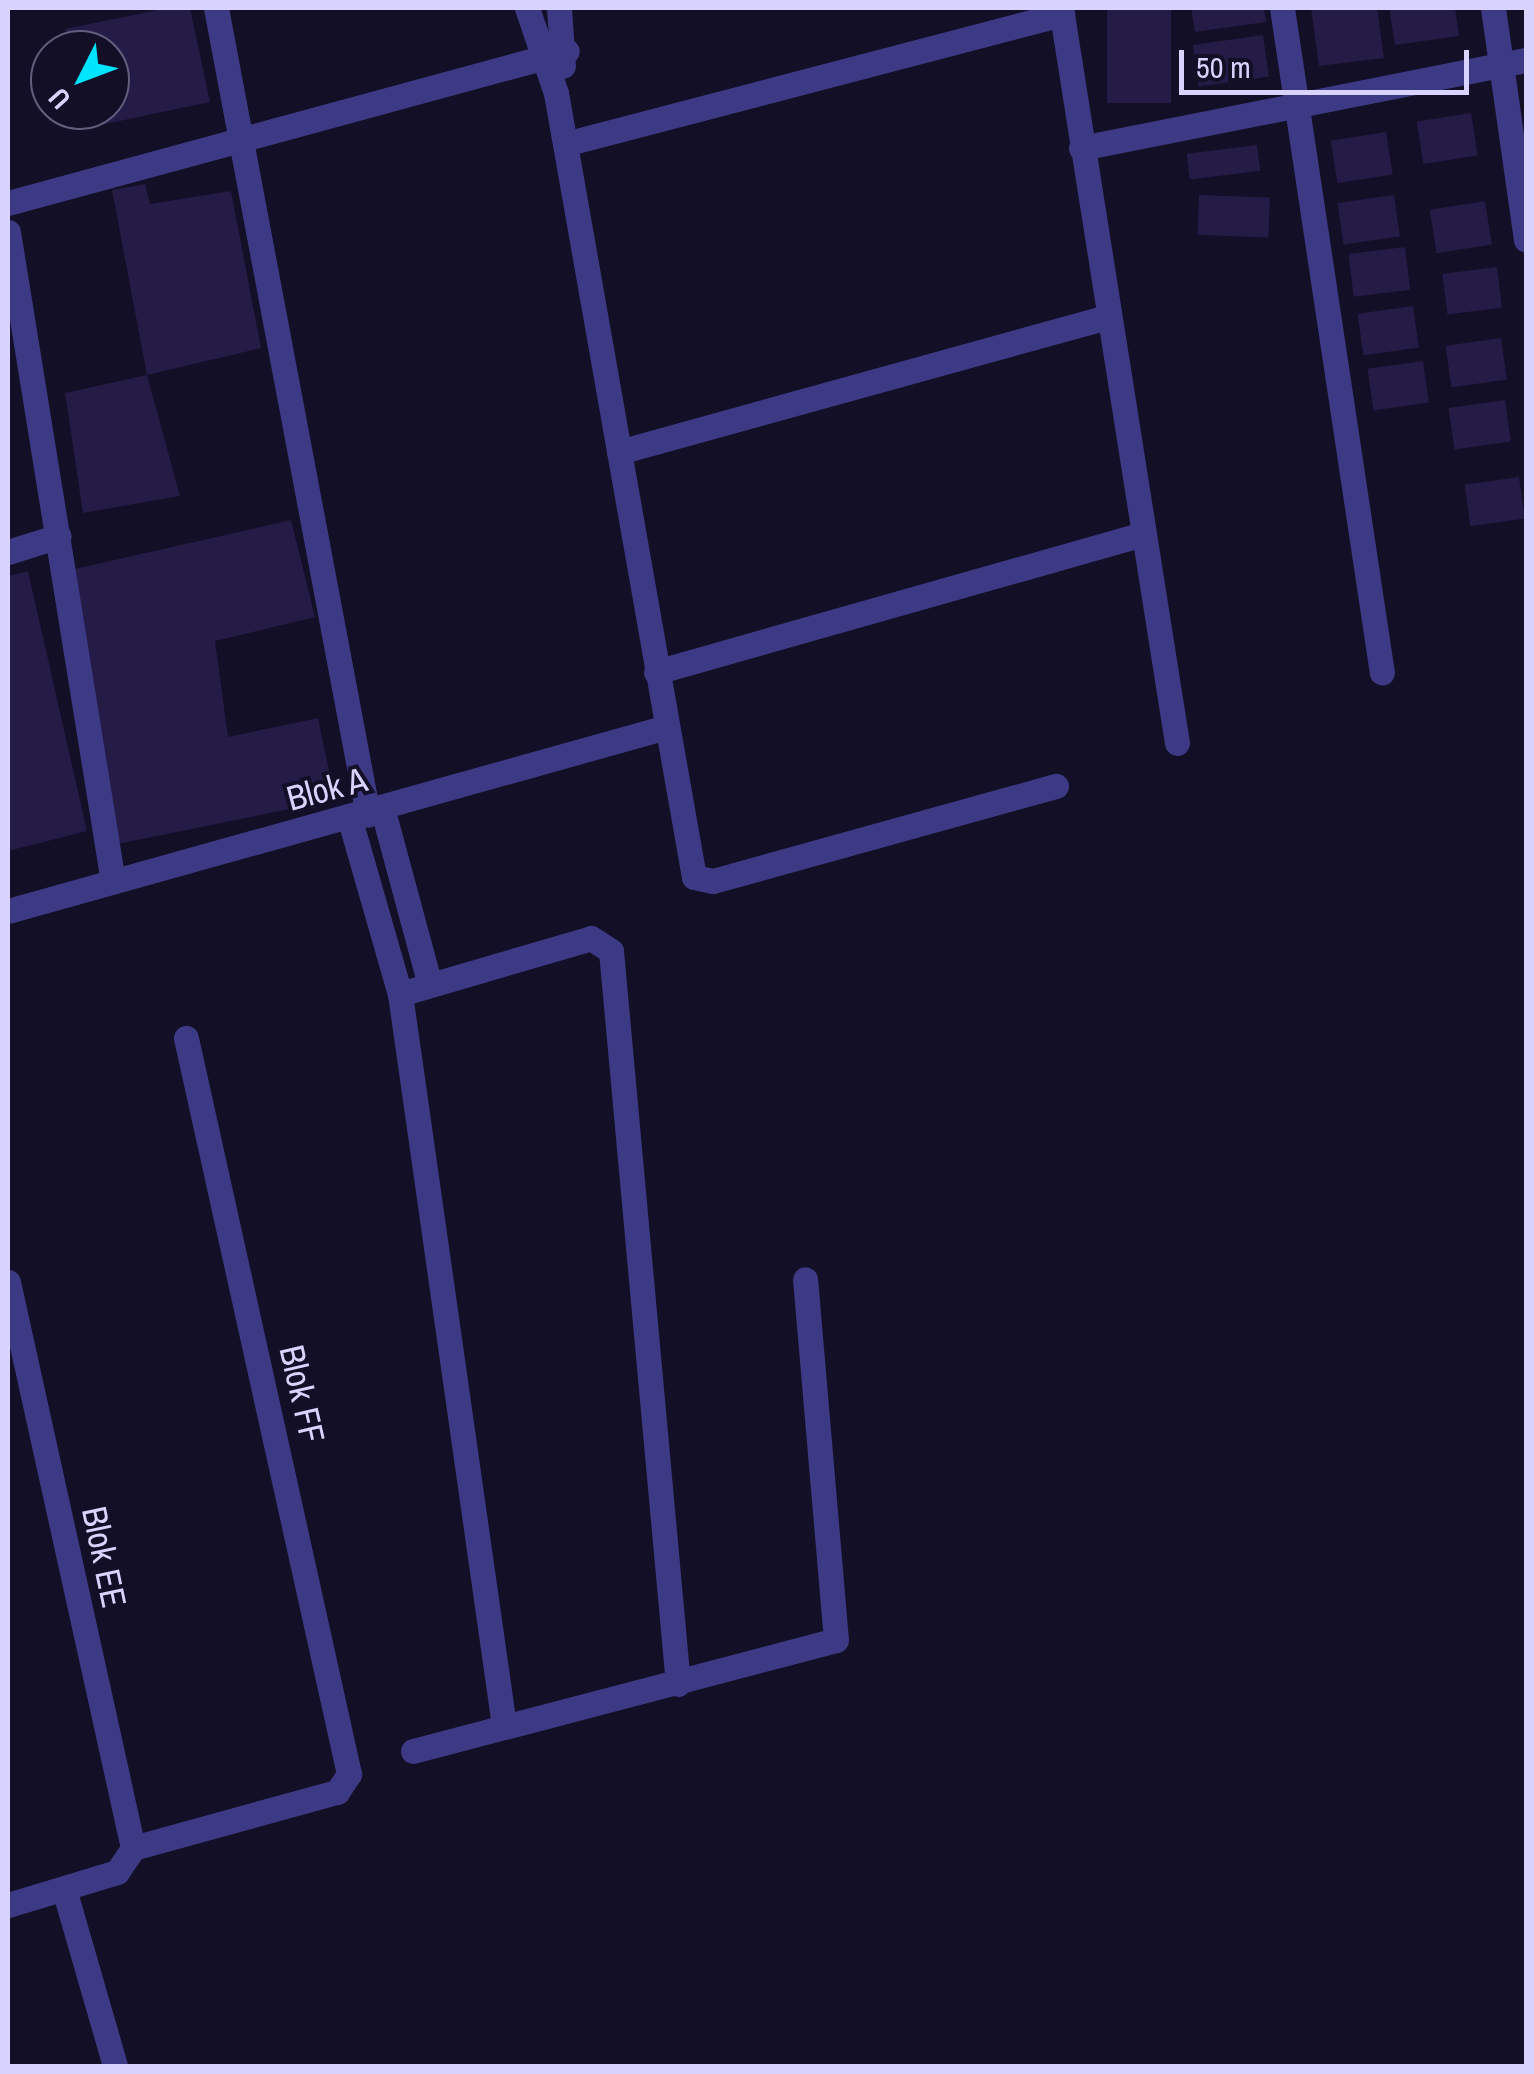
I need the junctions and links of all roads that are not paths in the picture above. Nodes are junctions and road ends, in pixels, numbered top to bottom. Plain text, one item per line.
1 (216, 8) edge
2 (527, 8) edge
3 (559, 8) edge
4 (1282, 8) edge
5 (1492, 8) edge
6 (1061, 10) edge
7 (567, 51) junction
8 (537, 56) junction
9 (1514, 63) edge
10 (556, 93) junction
11 (1296, 108) junction
12 (239, 136) junction
13 (565, 144) junction
14 (1082, 148) junction
15 (8, 203) edge
16 (8, 232) edge
17 (1526, 240) edge
18 (1107, 317) junction
19 (619, 452) junction
20 (1143, 534) junction
21 (59, 536) junction
22 (8, 552) edge
23 (656, 672) junction
24 (1382, 673) dead end
25 (663, 728) junction
26 (1177, 743) dead end
27 (1056, 786) dead end
28 (367, 815) junction
29 (113, 882) junction
30 (8, 911) edge
31 (430, 985) junction
32 (400, 994) junction
33 (186, 1038) dead end
34 (805, 1279) dead end
35 (8, 1282) edge
36 (678, 1684) junction
37 (504, 1726) junction
38 (414, 1751) dead end
39 (132, 1848) junction
40 (64, 1889) junction
41 (8, 1905) edge
42 (115, 2066) edge

1 - 12 street
2 - 8 street
3 - 7 street
4 - 11 street
5 - 9 street
6 - 13 street
6 - 14 street
7 - 8 street
7 - 10 street
8 - 10 street
8 - 12 street
9 - 11 street
9 - 17 street
10 - 13 street
11 - 14 street
11 - 24 street
12 - 15 street
12 - 28 street
13 - 19 street
14 - 18 street
16 - 21 street
18 - 19 street
18 - 20 street
19 - 23 street
20 - 23 street
20 - 26 street
21 - 22 street
21 - 29 street
23 - 25 street
25 - 27 street
25 - 28 street, Blok A
28 - 29 street, Blok A
28 - 31 street
28 - 32 street
29 - 30 street, Blok A
31 - 32 street
31 - 36 street
32 - 37 street
33 - 39 street, Blok FF
34 - 36 street
35 - 39 street, Blok EE
36 - 37 street
37 - 38 street
39 - 40 street
40 - 41 street
40 - 42 street

